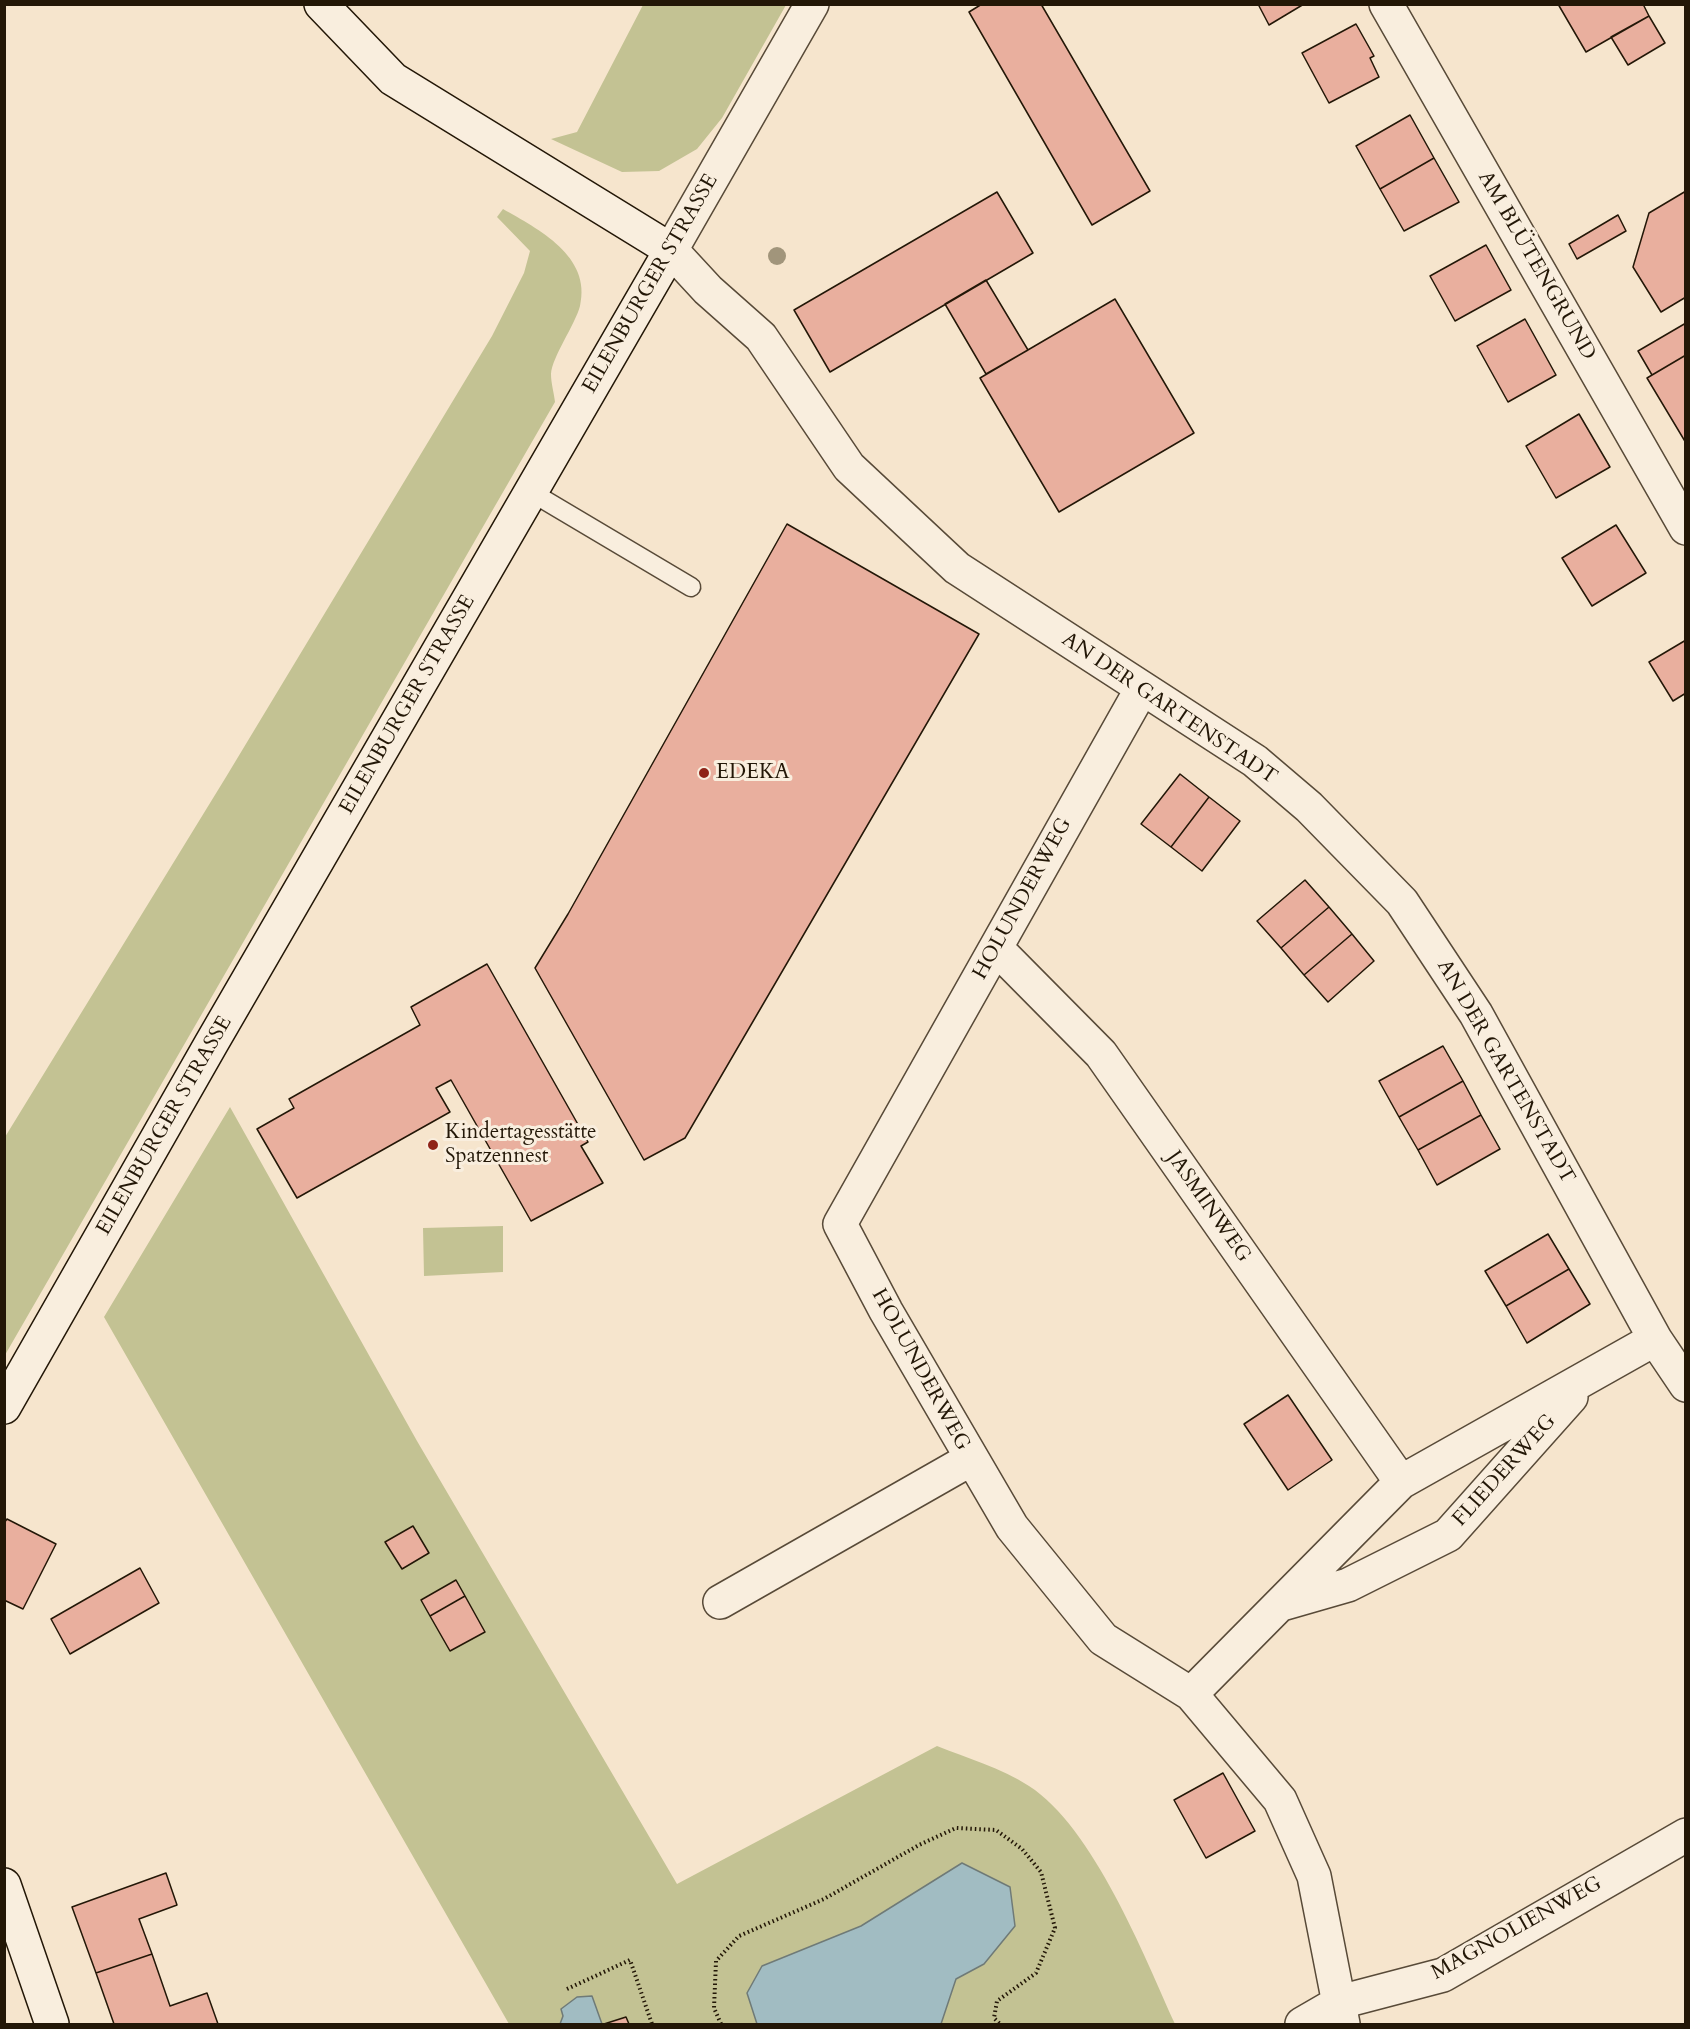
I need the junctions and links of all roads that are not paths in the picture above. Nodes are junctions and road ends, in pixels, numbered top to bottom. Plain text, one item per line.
1 (321, 4) edge
2 (812, 4) edge
3 (1386, 4) edge
4 (671, 250) junction
5 (531, 492) junction
6 (1686, 528) edge
7 (691, 587) dead end
8 (1141, 690) junction
9 (996, 948) junction
10 (1655, 1339) junction
11 (1588, 1378) junction
12 (1686, 1385) edge
13 (4, 1407) edge
14 (971, 1459) junction
15 (1401, 1482) junction
16 (720, 1602) dead end
17 (1279, 1605) junction
18 (1191, 1694) junction
19 (1686, 1835) edge
20 (4, 1885) edge
21 (1342, 2013) edge
22 (52, 2025) edge
23 (1302, 2025) edge

1 - 4 street, AN DER GARTENSTADT
2 - 4 street, EILENBURGER STRASSE
3 - 6 street, AM BLÜTENGRUND
4 - 5 street, EILENBURGER STRASSE
4 - 8 street, AN DER GARTENSTADT
5 - 7 lane
5 - 13 street, EILENBURGER STRASSE
8 - 9 street, HOLUNDERWEG
8 - 10 street, AN DER GARTENSTADT
9 - 14 street, HOLUNDERWEG
9 - 15 street, JASMINWEG
10 - 11 street, FLIEDERWEG
10 - 12 street, AN DER GARTENSTADT
11 - 15 street, FLIEDERWEG
11 - 17 street, FLIEDERWEG
14 - 16 street
14 - 18 street, HOLUNDERWEG
15 - 17 street, FLIEDERWEG
17 - 18 street, FLIEDERWEG
18 - 21 street, HOLUNDERWEG
19 - 21 street, MAGNOLIENWEG
20 - 22 street
21 - 23 street, MAGNOLIENWEG

